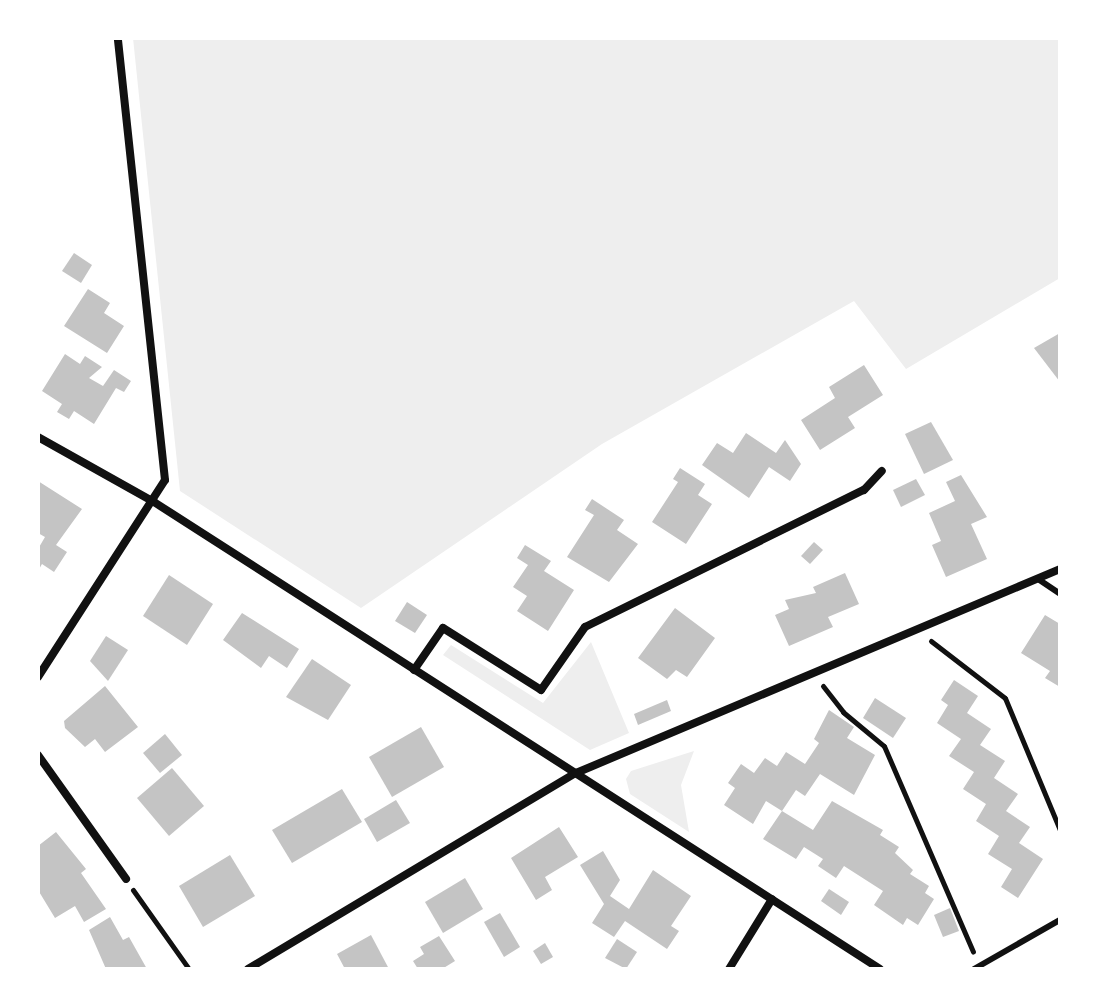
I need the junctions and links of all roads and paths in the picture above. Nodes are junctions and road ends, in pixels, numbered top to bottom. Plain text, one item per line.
1 (118, 38) edge
2 (38, 437) edge
3 (882, 471) dead end
4 (154, 502) junction
5 (1060, 569) edge
6 (1038, 579) junction
7 (1060, 594) edge
8 (917, 631) junction
9 (414, 670) junction
10 (39, 674) edge
11 (816, 675) junction
12 (38, 755) edge
13 (576, 773) junction
14 (1060, 830) edge
15 (126, 879) joint
16 (772, 899) junction
17 (1060, 920) edge
18 (976, 968) edge
19 (189, 969) edge
20 (248, 969) edge
21 (729, 969) edge
22 (880, 969) edge

1 - 4 street
2 - 4 street
3 - 9 street
4 - 9 street
4 - 10 street
5 - 6 street
6 - 7 lane
6 - 8 street
8 - 11 street
8 - 14 path
9 - 13 street
11 - 13 street
11 - 18 path
12 - 15 street
13 - 16 street
13 - 20 street
15 - 19 path
16 - 21 street
16 - 22 street
17 - 18 lane

